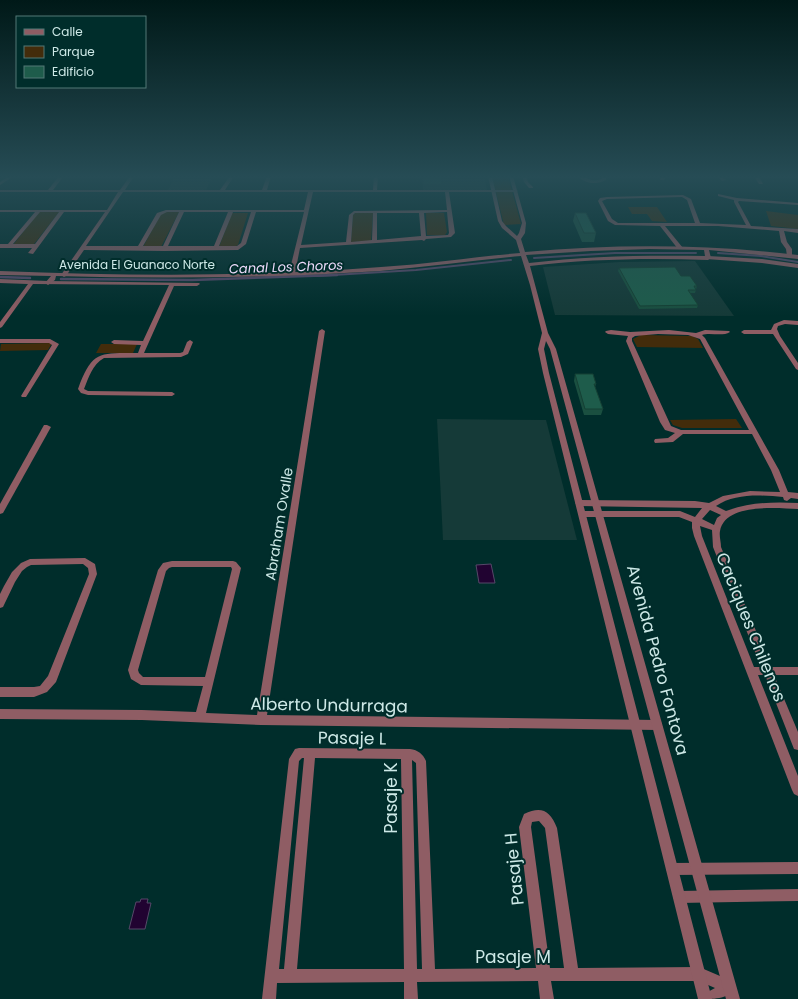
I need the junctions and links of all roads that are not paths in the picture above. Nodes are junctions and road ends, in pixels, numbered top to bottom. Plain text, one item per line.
1 (29, 223) edge
2 (54, 223) edge
3 (100, 223) edge
4 (154, 223) edge
5 (176, 223) edge
6 (225, 223) edge
7 (250, 223) edge
8 (303, 223) edge
9 (350, 223) edge
10 (375, 223) edge
11 (422, 223) edge
12 (451, 223) edge
13 (523, 223) edge
14 (614, 223) edge
15 (747, 223) edge
16 (661, 224) junction
17 (698, 224) joint
18 (502, 225) joint
19 (524, 226) junction
20 (749, 226) junction
21 (781, 229) junction
22 (798, 231) edge
23 (668, 234) junction
24 (424, 238) junction
25 (518, 239) junction
26 (374, 242) junction
27 (784, 242) junction
28 (348, 244) junction
29 (0, 246) edge
30 (9, 246) junction
31 (36, 246) junction
32 (298, 247) junction
33 (82, 248) junction
34 (216, 248) junction
35 (672, 248) junction
36 (680, 248) junction
37 (139, 249) junction
38 (164, 249) junction
39 (706, 249) junction
40 (31, 253) dead end
41 (523, 255) junction
42 (782, 255) junction
43 (556, 256) junction
44 (790, 256) junction
45 (798, 257) edge
46 (708, 258) junction
47 (526, 265) junction
48 (798, 266) edge
49 (0, 273) edge
50 (292, 274) junction
51 (54, 275) junction
52 (64, 275) junction
53 (0, 281) edge
54 (32, 282) junction
55 (48, 283) junction
56 (172, 284) junction
57 (197, 284) dead end
58 (798, 323) edge
59 (0, 326) edge
60 (322, 331) dead end
61 (608, 332) dead end
62 (727, 332) dead end
63 (744, 332) dead end
64 (775, 332) junction
65 (545, 333) junction
66 (632, 335) junction
67 (697, 335) junction
68 (0, 342) edge
69 (114, 342) dead end
70 (190, 342) dead end
71 (146, 343) junction
72 (140, 356) junction
73 (798, 368) edge
74 (172, 394) dead end
75 (24, 396) dead end
76 (47, 427) dead end
77 (681, 432) junction
78 (754, 432) junction
79 (658, 442) dead end
80 (786, 495) junction
81 (798, 496) edge
82 (579, 503) junction
83 (596, 503) junction
84 (794, 505) edge
85 (709, 506) junction
86 (0, 511) edge
87 (582, 514) junction
88 (599, 514) junction
89 (726, 514) junction
90 (697, 520) junction
91 (717, 529) junction
92 (0, 604) edge
93 (751, 671) junction
94 (767, 671) junction
95 (798, 671) edge
96 (209, 682) junction
97 (0, 692) edge
98 (0, 714) edge
99 (200, 717) junction
100 (261, 720) junction
101 (635, 725) junction
102 (657, 725) junction
103 (798, 745) edge
104 (310, 753) junction
105 (406, 754) junction
106 (798, 790) edge
107 (697, 868) junction
108 (798, 868) edge
109 (672, 869) junction
110 (798, 895) edge
111 (679, 897) junction
112 (704, 897) junction
113 (699, 974) junction
114 (410, 975) junction
115 (429, 975) junction
116 (544, 975) junction
117 (572, 975) junction
118 (271, 976) junction
119 (290, 976) junction
120 (731, 993) edge
121 (268, 999) edge
122 (411, 999) edge
123 (547, 999) edge
124 (705, 999) edge
125 (709, 999) edge

1 - 30 street
2 - 31 street
3 - 33 street
4 - 37 street
5 - 38 street
6 - 34 street
7 - 34 street
8 - 32 street
9 - 28 street
10 - 26 street
11 - 24 street
12 - 24 street
13 - 19 street
14 - 16 street
15 - 20 street
16 - 17 street
16 - 23 street
17 - 20 street
18 - 19 street
18 - 25 street
19 - 25 street
20 - 21 street
21 - 22 street
21 - 27 street
23 - 35 street
23 - 36 street
24 - 26 street
25 - 41 street, Avenida Pedro Fontova
26 - 28 street
27 - 42 street
27 - 44 street
28 - 32 street
29 - 30 street
30 - 31 street
31 - 40 street
32 - 50 street
33 - 37 street
33 - 52 street
34 - 38 street
35 - 36 street, Avenida El Guanaco Norte
35 - 43 street, Avenida El Guanaco Norte
36 - 39 street, Avenida El Guanaco Norte
37 - 38 street
39 - 42 street, Avenida El Guanaco Norte
39 - 46 street
41 - 43 street, Avenida El Guanaco Norte
41 - 47 street, Avenida Pedro Fontova
41 - 50 street, Avenida El Guanaco Norte
42 - 44 street, Avenida El Guanaco Norte
43 - 46 street, Avenida El Guanaco Norte
43 - 47 street, Avenida El Guanaco Norte
44 - 45 street, Avenida El Guanaco Norte
46 - 48 street, Avenida El Guanaco Norte
47 - 65 street, Avenida Pedro Fontova
49 - 51 street, Avenida El Guanaco Norte
50 - 52 street, Avenida El Guanaco Norte
51 - 52 street, Avenida El Guanaco Norte
51 - 55 street
53 - 54 street, Avenida El Guanaco Norte
54 - 55 street, Avenida El Guanaco Norte
54 - 59 street
55 - 56 street, Avenida El Guanaco Norte
56 - 57 street, Avenida El Guanaco Norte
56 - 71 street
58 - 64 street
60 - 100 street, Abraham Ovalle
61 - 66 street
62 - 67 street
63 - 64 street
64 - 73 street
65 - 82 street, Avenida Pedro Fontova
65 - 83 street, Avenida Pedro Fontova
66 - 67 street
66 - 77 street
67 - 78 street
68 - 75 street
69 - 71 street
70 - 72 street
71 - 72 street
72 - 74 street
76 - 86 street
77 - 78 street
77 - 79 street
78 - 80 street
80 - 81 street
80 - 84 street
80 - 85 street
82 - 83 street
82 - 87 street, Avenida Pedro Fontova
83 - 85 street
83 - 88 street, Avenida Pedro Fontova
84 - 89 street
85 - 89 street
85 - 90 street
87 - 88 street
87 - 101 street, Avenida Pedro Fontova
88 - 90 street
88 - 102 street, Avenida Pedro Fontova
89 - 91 street
90 - 91 street
90 - 93 street, Caciques Chilenos
91 - 94 street, Caciques Chilenos
92 - 97 street
93 - 94 street
93 - 106 street, Caciques Chilenos
94 - 95 street
94 - 103 street, Caciques Chilenos
96 - 96 street
96 - 99 street
98 - 99 street, Alberto Undurraga
99 - 100 street, Alberto Undurraga
100 - 101 street, Alberto Undurraga
101 - 102 street, Alberto Undurraga
101 - 109 street, Avenida Pedro Fontova
102 - 107 street, Avenida Pedro Fontova
104 - 105 street, Pasaje L
104 - 118 street, Pasaje L
104 - 119 street
105 - 114 street, Pasaje K
105 - 115 street, Pasaje K
107 - 108 street
107 - 109 street
107 - 112 street, Avenida Pedro Fontova
109 - 111 street, Avenida Pedro Fontova
110 - 112 street
111 - 112 street
111 - 113 street, Avenida Pedro Fontova
112 - 120 street, Avenida Pedro Fontova
113 - 117 street, Pasaje M
113 - 120 street, Pasaje M
113 - 124 street, Avenida Pedro Fontova
114 - 115 street, Pasaje M
114 - 119 street, Pasaje M
114 - 122 street, Pasaje K
115 - 116 street, Pasaje M
116 - 117 street, Pasaje M
116 - 117 street, Pasaje H
116 - 123 street, Pasaje H
118 - 119 street, Pasaje M
118 - 121 street
120 - 125 street

